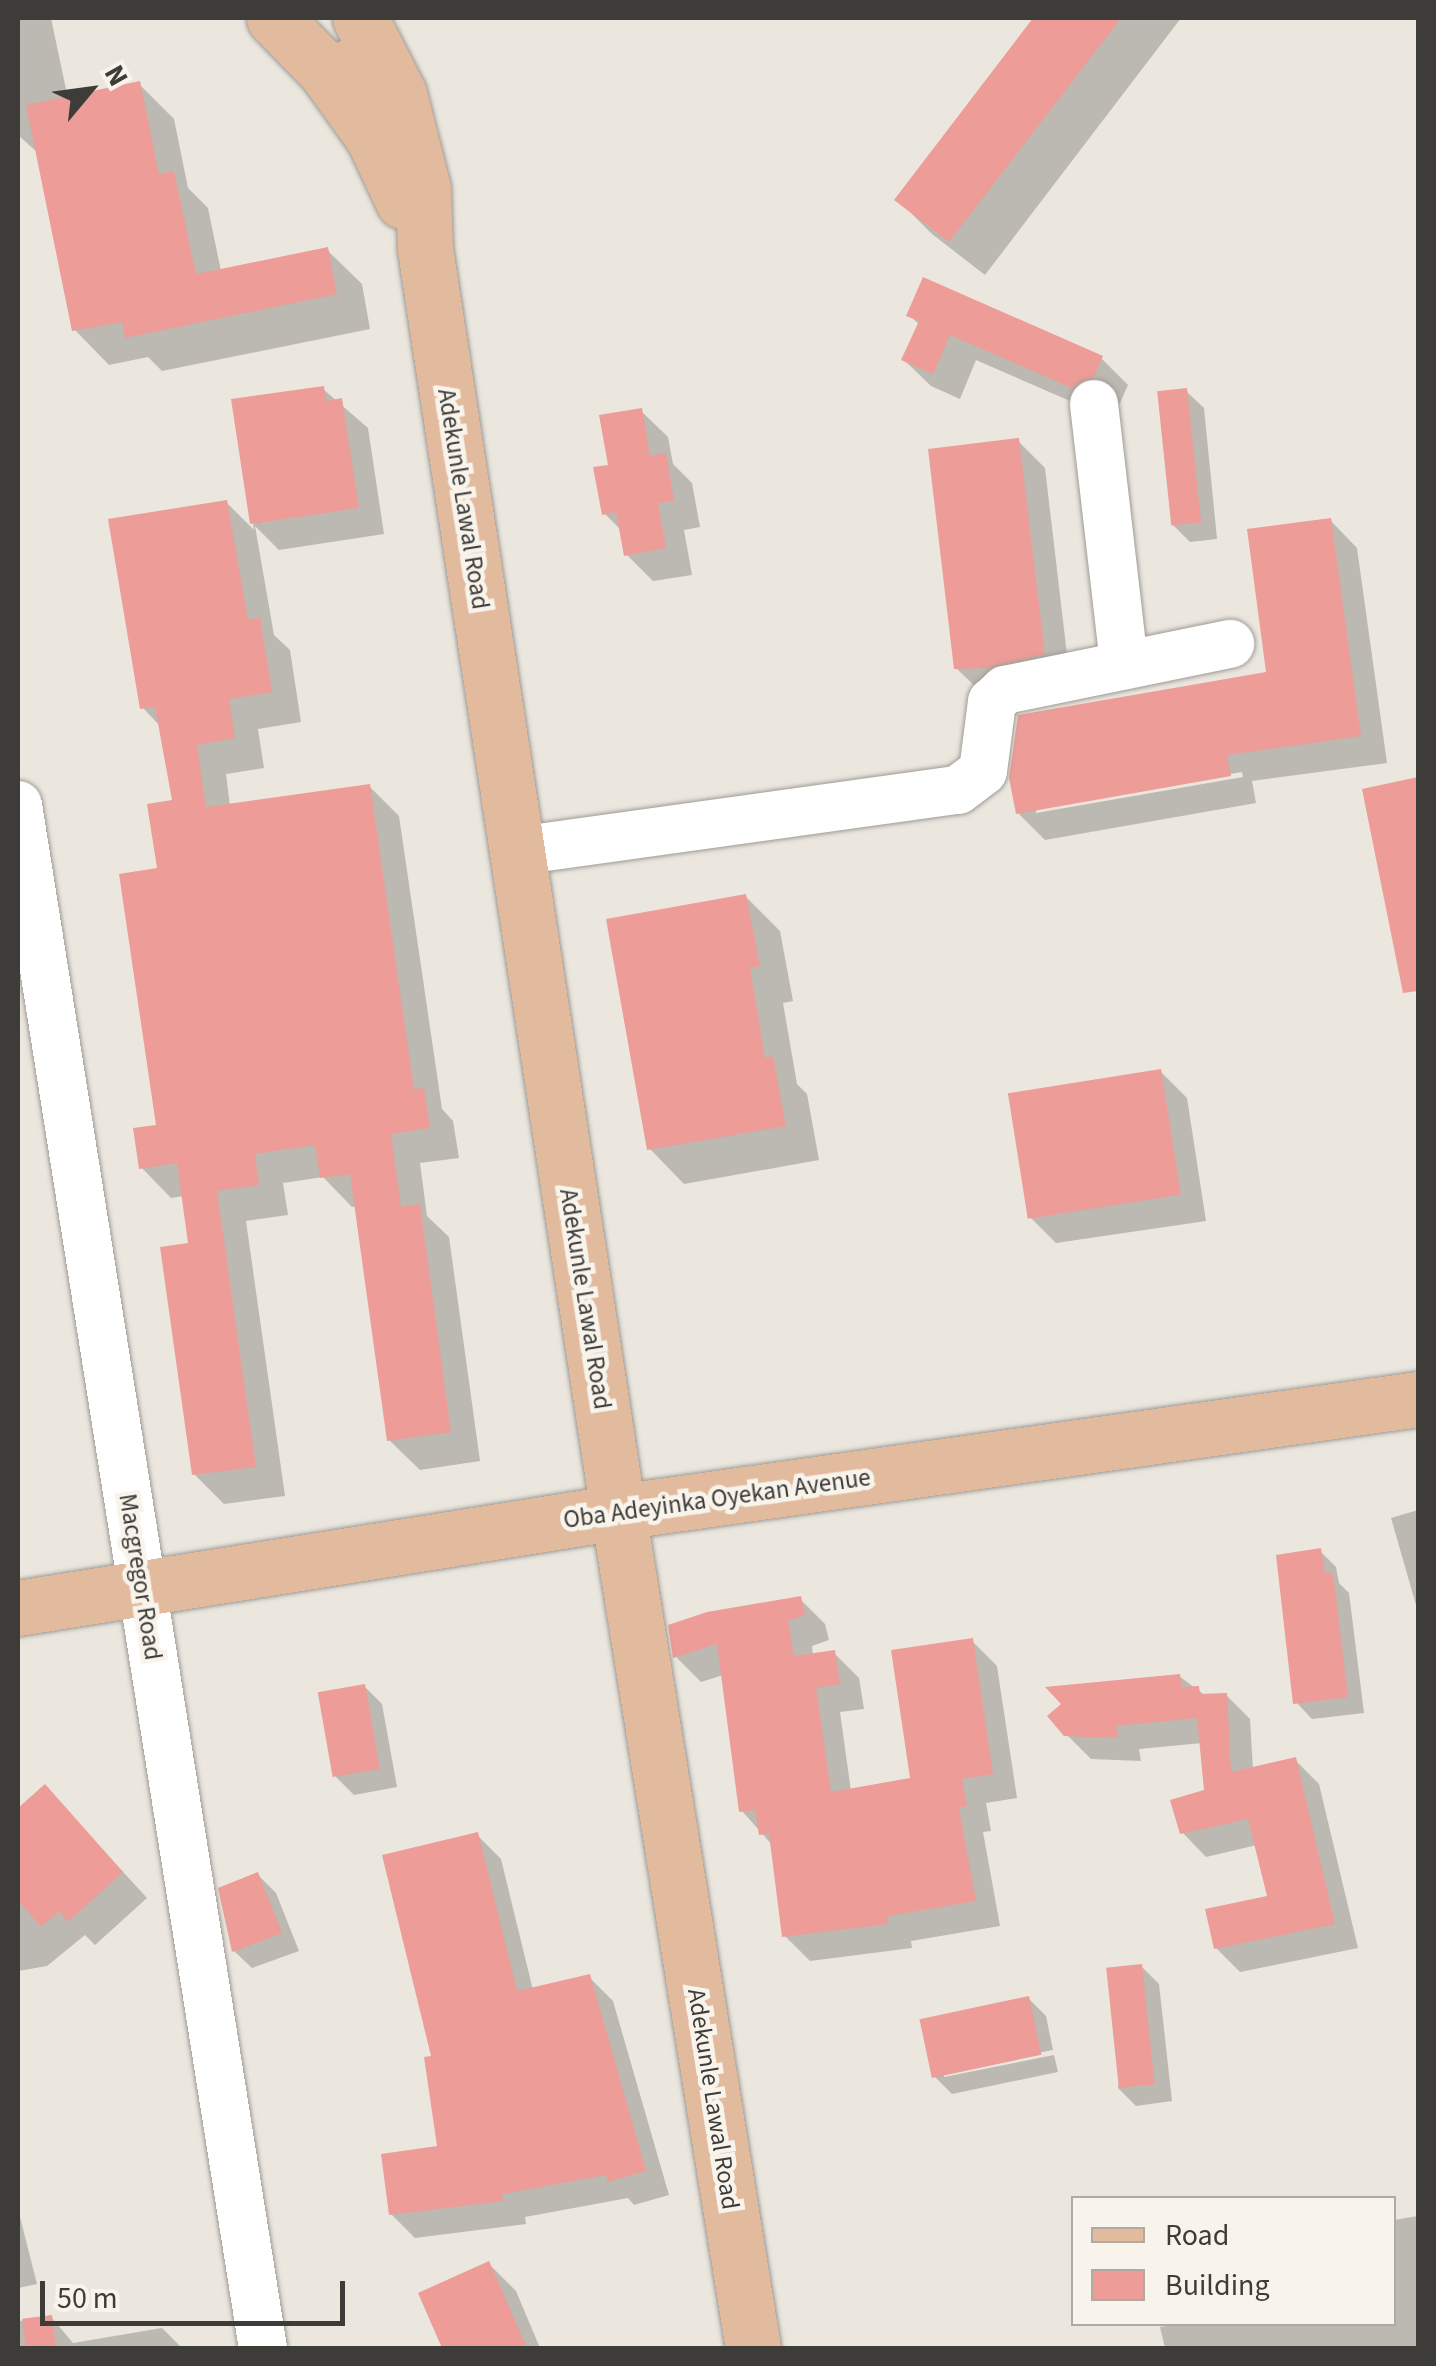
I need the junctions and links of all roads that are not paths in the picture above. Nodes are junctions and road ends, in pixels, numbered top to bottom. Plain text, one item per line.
1 (274, 18) edge
2 (359, 18) edge
3 (326, 70) junction
4 (425, 249) junction
5 (1094, 404) dead end
6 (1230, 644) dead end
7 (1124, 665) junction
8 (18, 805) edge
9 (517, 850) junction
10 (1418, 1399) edge
11 (618, 1512) junction
12 (142, 1590) junction
13 (18, 1608) edge
14 (262, 2348) edge
15 (753, 2348) edge

1 - 3 main road
2 - 3 main road
2 - 4 main road
3 - 4 main road
4 - 9 main road, Adekunle Lawal Road
5 - 7 street
6 - 7 street
7 - 9 street
8 - 12 street, Macgregor Road
9 - 11 main road, Adekunle Lawal Road
10 - 11 main road, Oba Adeyinka Oyekan Avenue
11 - 12 main road, Oba Adeyinka Oyekan Avenue
11 - 15 main road, Adekunle Lawal Road
12 - 13 main road, Oba Adeyinka Oyekan Avenue
12 - 14 street, Macgregor Road

